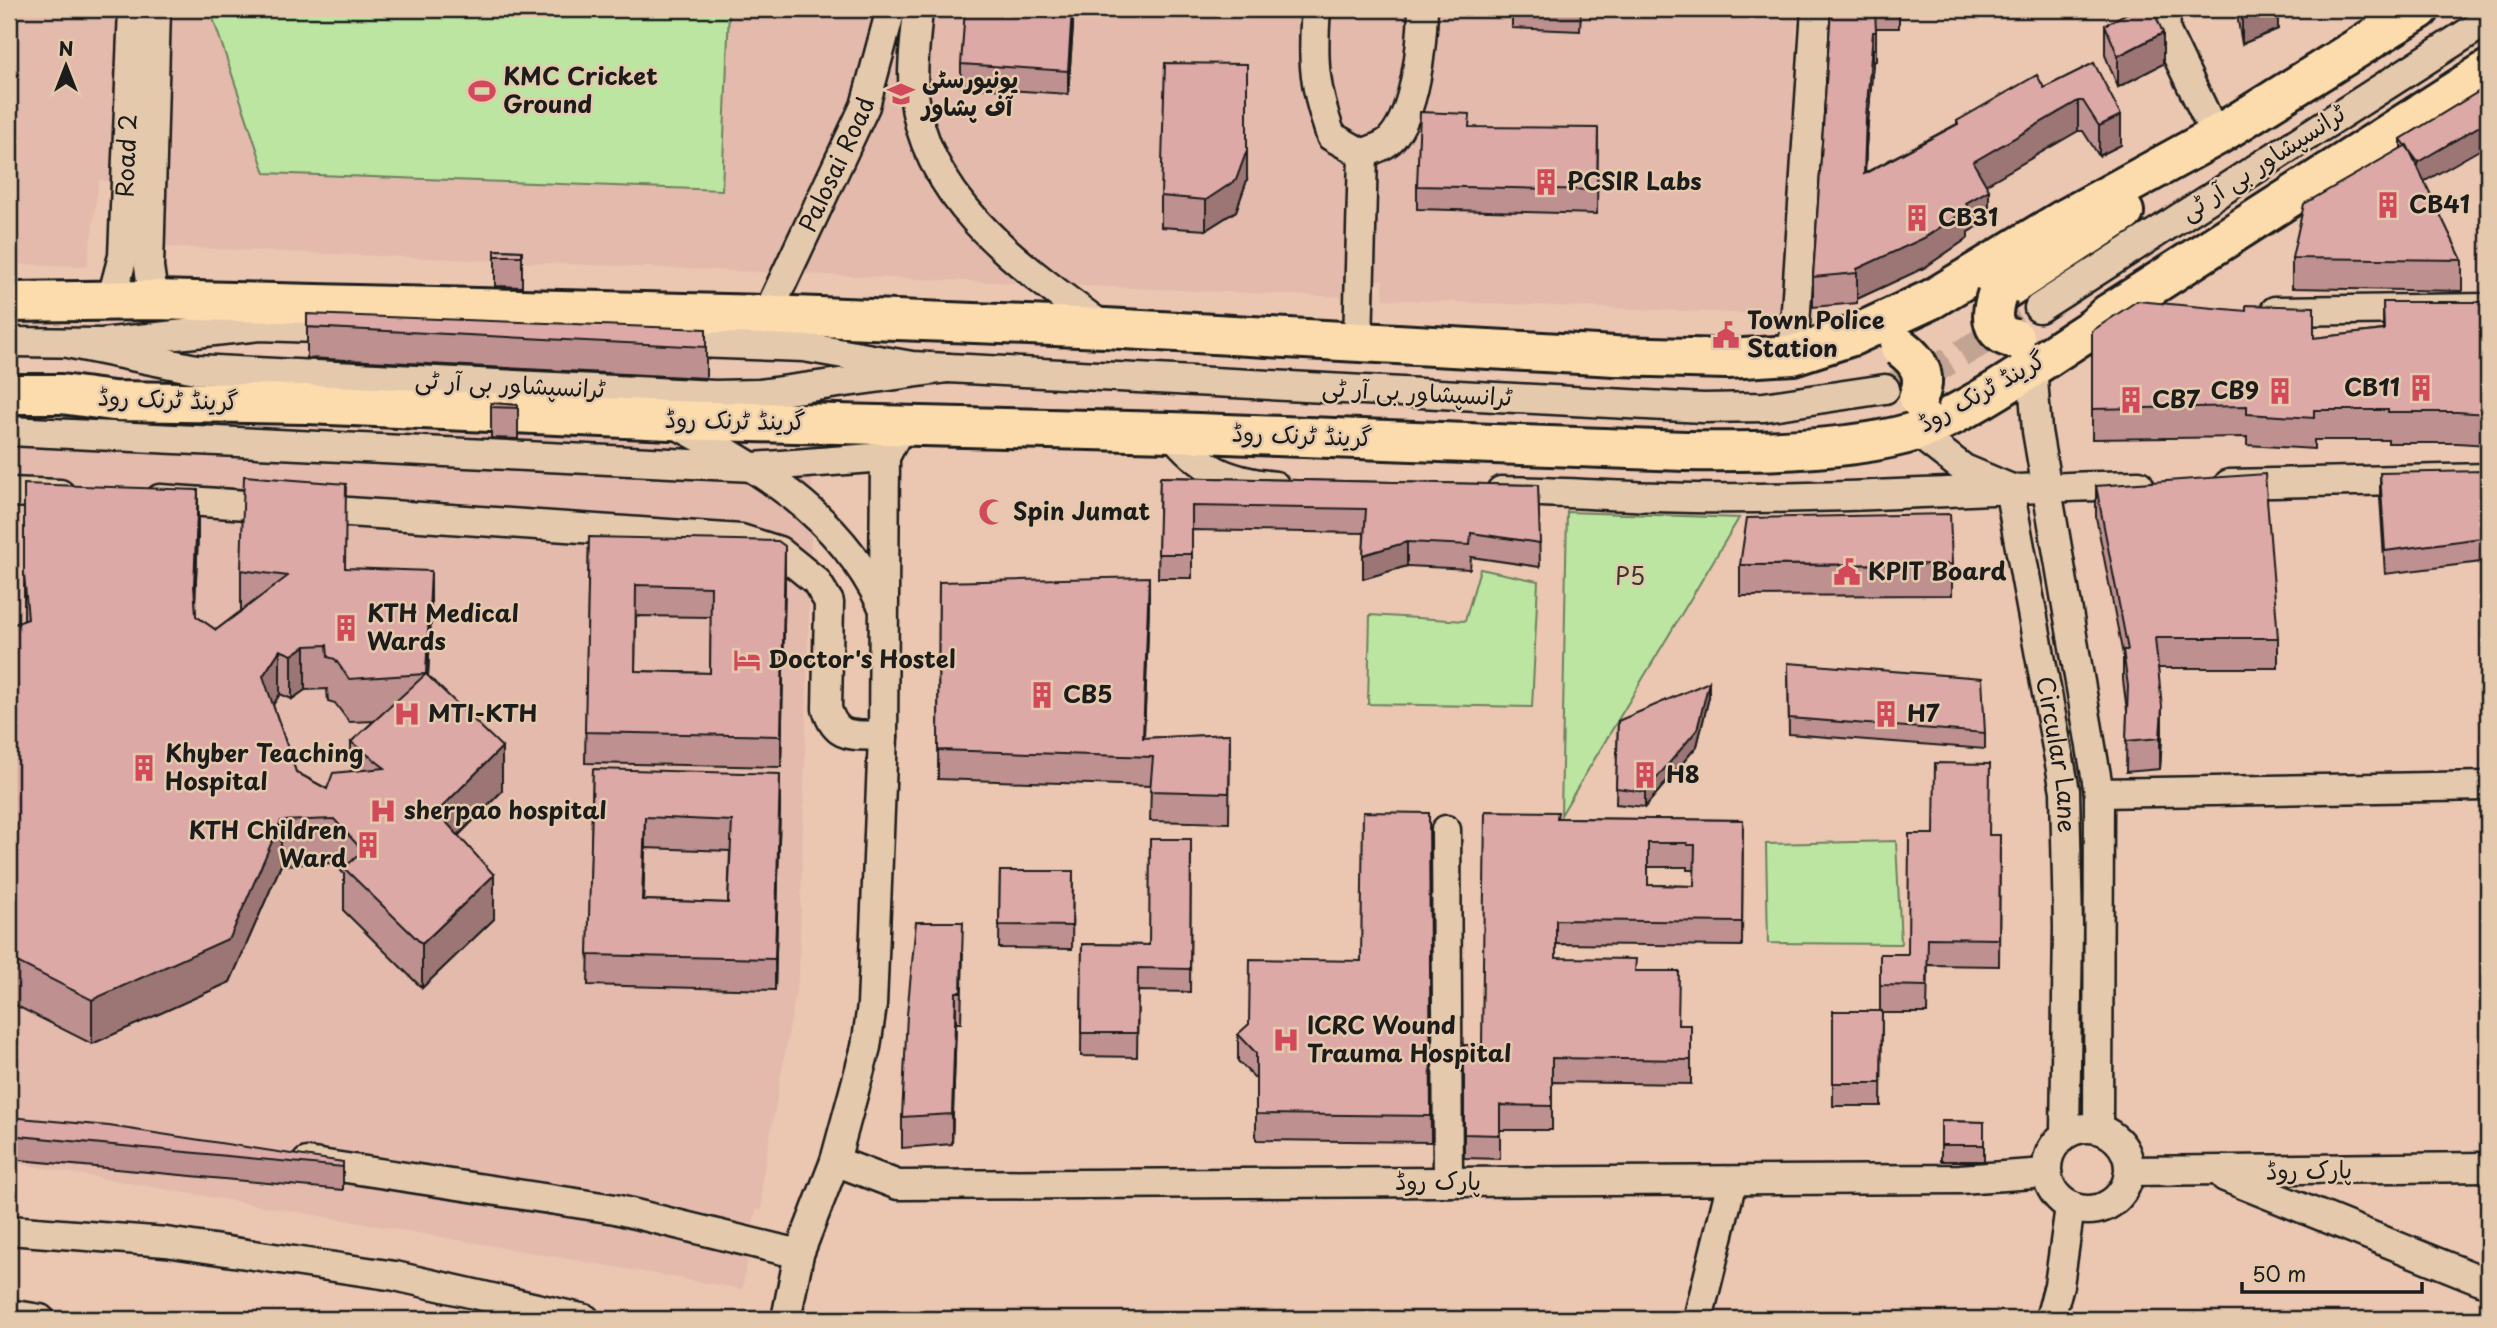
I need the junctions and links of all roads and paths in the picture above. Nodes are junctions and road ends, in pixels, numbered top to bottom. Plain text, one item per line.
1 (133, 9) edge
2 (156, 9) edge
3 (891, 9) edge
4 (918, 9) edge
5 (1316, 9) edge
6 (1423, 9) edge
7 (1816, 9) edge
8 (2165, 9) edge
9 (2415, 10) edge
10 (2488, 20) edge
11 (2484, 72) edge
12 (2205, 142) junction
13 (1363, 154) junction
14 (154, 300) junction
15 (111, 301) junction
16 (9, 302) edge
17 (2039, 308) tunnel mouth
18 (2488, 308) edge
19 (2244, 312) edge
20 (2162, 313) edge
21 (2108, 314) junction
22 (767, 315) junction
23 (1105, 328) junction
24 (469, 334) edge
25 (1852, 336) junction
26 (636, 341) edge
27 (9, 342) edge
28 (1358, 343) junction
29 (72, 344) junction
30 (1793, 355) junction
31 (948, 368) junction
32 (2027, 369) junction
33 (9, 394) edge
34 (670, 420) junction
35 (910, 426) junction
36 (1925, 428) junction
37 (9, 431) edge
38 (1171, 432) junction
39 (885, 457) junction
40 (754, 467) junction
41 (2488, 478) edge
42 (2048, 487) junction
43 (1307, 488) edge
44 (2009, 488) junction
45 (1480, 491) edge
46 (9, 492) edge
47 (88, 496) edge
48 (128, 498) edge
49 (884, 610) junction
50 (883, 736) junction
51 (2488, 786) edge
52 (2098, 793) junction
53 (1446, 830) dead end
54 (2098, 1129) junction
55 (2065, 1134) junction
56 (285, 1159) edge
57 (835, 1161) junction
58 (2488, 1167) edge
59 (2130, 1171) junction
60 (2213, 1172) junction
61 (2047, 1173) junction
62 (1732, 1181) junction
63 (1448, 1182) junction
64 (2070, 1206) junction
65 (9, 1230) edge
66 (799, 1254) junction
67 (2488, 1283) edge
68 (9, 1314) edge
69 (40, 1319) edge
70 (585, 1319) edge
71 (786, 1319) edge
72 (1698, 1319) edge
73 (2050, 1319) edge

1 - 15 street, Road 2
2 - 14 street, Road 2
3 - 22 street, Palosai Road
4 - 23 street
5 - 13 street
6 - 13 street
7 - 30 street
8 - 12 street
9 - 12 highway
10 - 17 street, ٹرانسپشاور بی آر ٹی
11 - 21 highway, گرینڈ ٹرنک روڈ
11 - 32 highway
12 - 25 highway
12 - 32 highway, bridge
13 - 28 street
14 - 15 highway
14 - 22 highway
15 - 16 highway
18 - 19 street
20 - 21 street
21 - 32 highway, گرینڈ ٹرنک روڈ
22 - 23 highway
23 - 28 highway
24 - 29 street, ٹرانسپشاور بی آر ٹی
25 - 30 highway
25 - 36 highway, bridge
26 - 31 street, ٹرانسپشاور بی آر ٹی
27 - 29 street, ٹرانسپشاور بی آر ٹی
28 - 30 highway
29 - 31 street, ٹرانسپشاور بی آر ٹی
31 - 36 street, ٹرانسپشاور بی آر ٹی
32 - 36 highway, گرینڈ ٹرنک روڈ
32 - 42 street
33 - 34 highway, گرینڈ ٹرنک روڈ
34 - 35 highway, گرینڈ ٹرنک روڈ
34 - 40 street
35 - 38 highway, گرینڈ ٹرنک روڈ
35 - 39 street
36 - 38 highway, گرینڈ ٹرنک روڈ
36 - 44 street
37 - 40 street
38 - 43 street
39 - 40 street
39 - 49 street
40 - 49 street
41 - 42 street
42 - 44 street
42 - 52 street
44 - 45 street
44 - 55 street, Circular Lane
46 - 47 street
48 - 50 street
49 - 50 street
50 - 57 street
51 - 52 street
52 - 54 street
53 - 63 street
54 - 55 street
54 - 59 street
55 - 61 street
56 - 66 street
57 - 63 street, پارک روڈ
57 - 66 street
58 - 60 street, پارک روڈ
59 - 60 street, پارک روڈ
59 - 64 street
60 - 67 street
61 - 62 street, پارک روڈ
61 - 64 street
62 - 63 street, پارک روڈ
62 - 72 street
64 - 73 street
65 - 70 street
66 - 71 street
68 - 69 street

